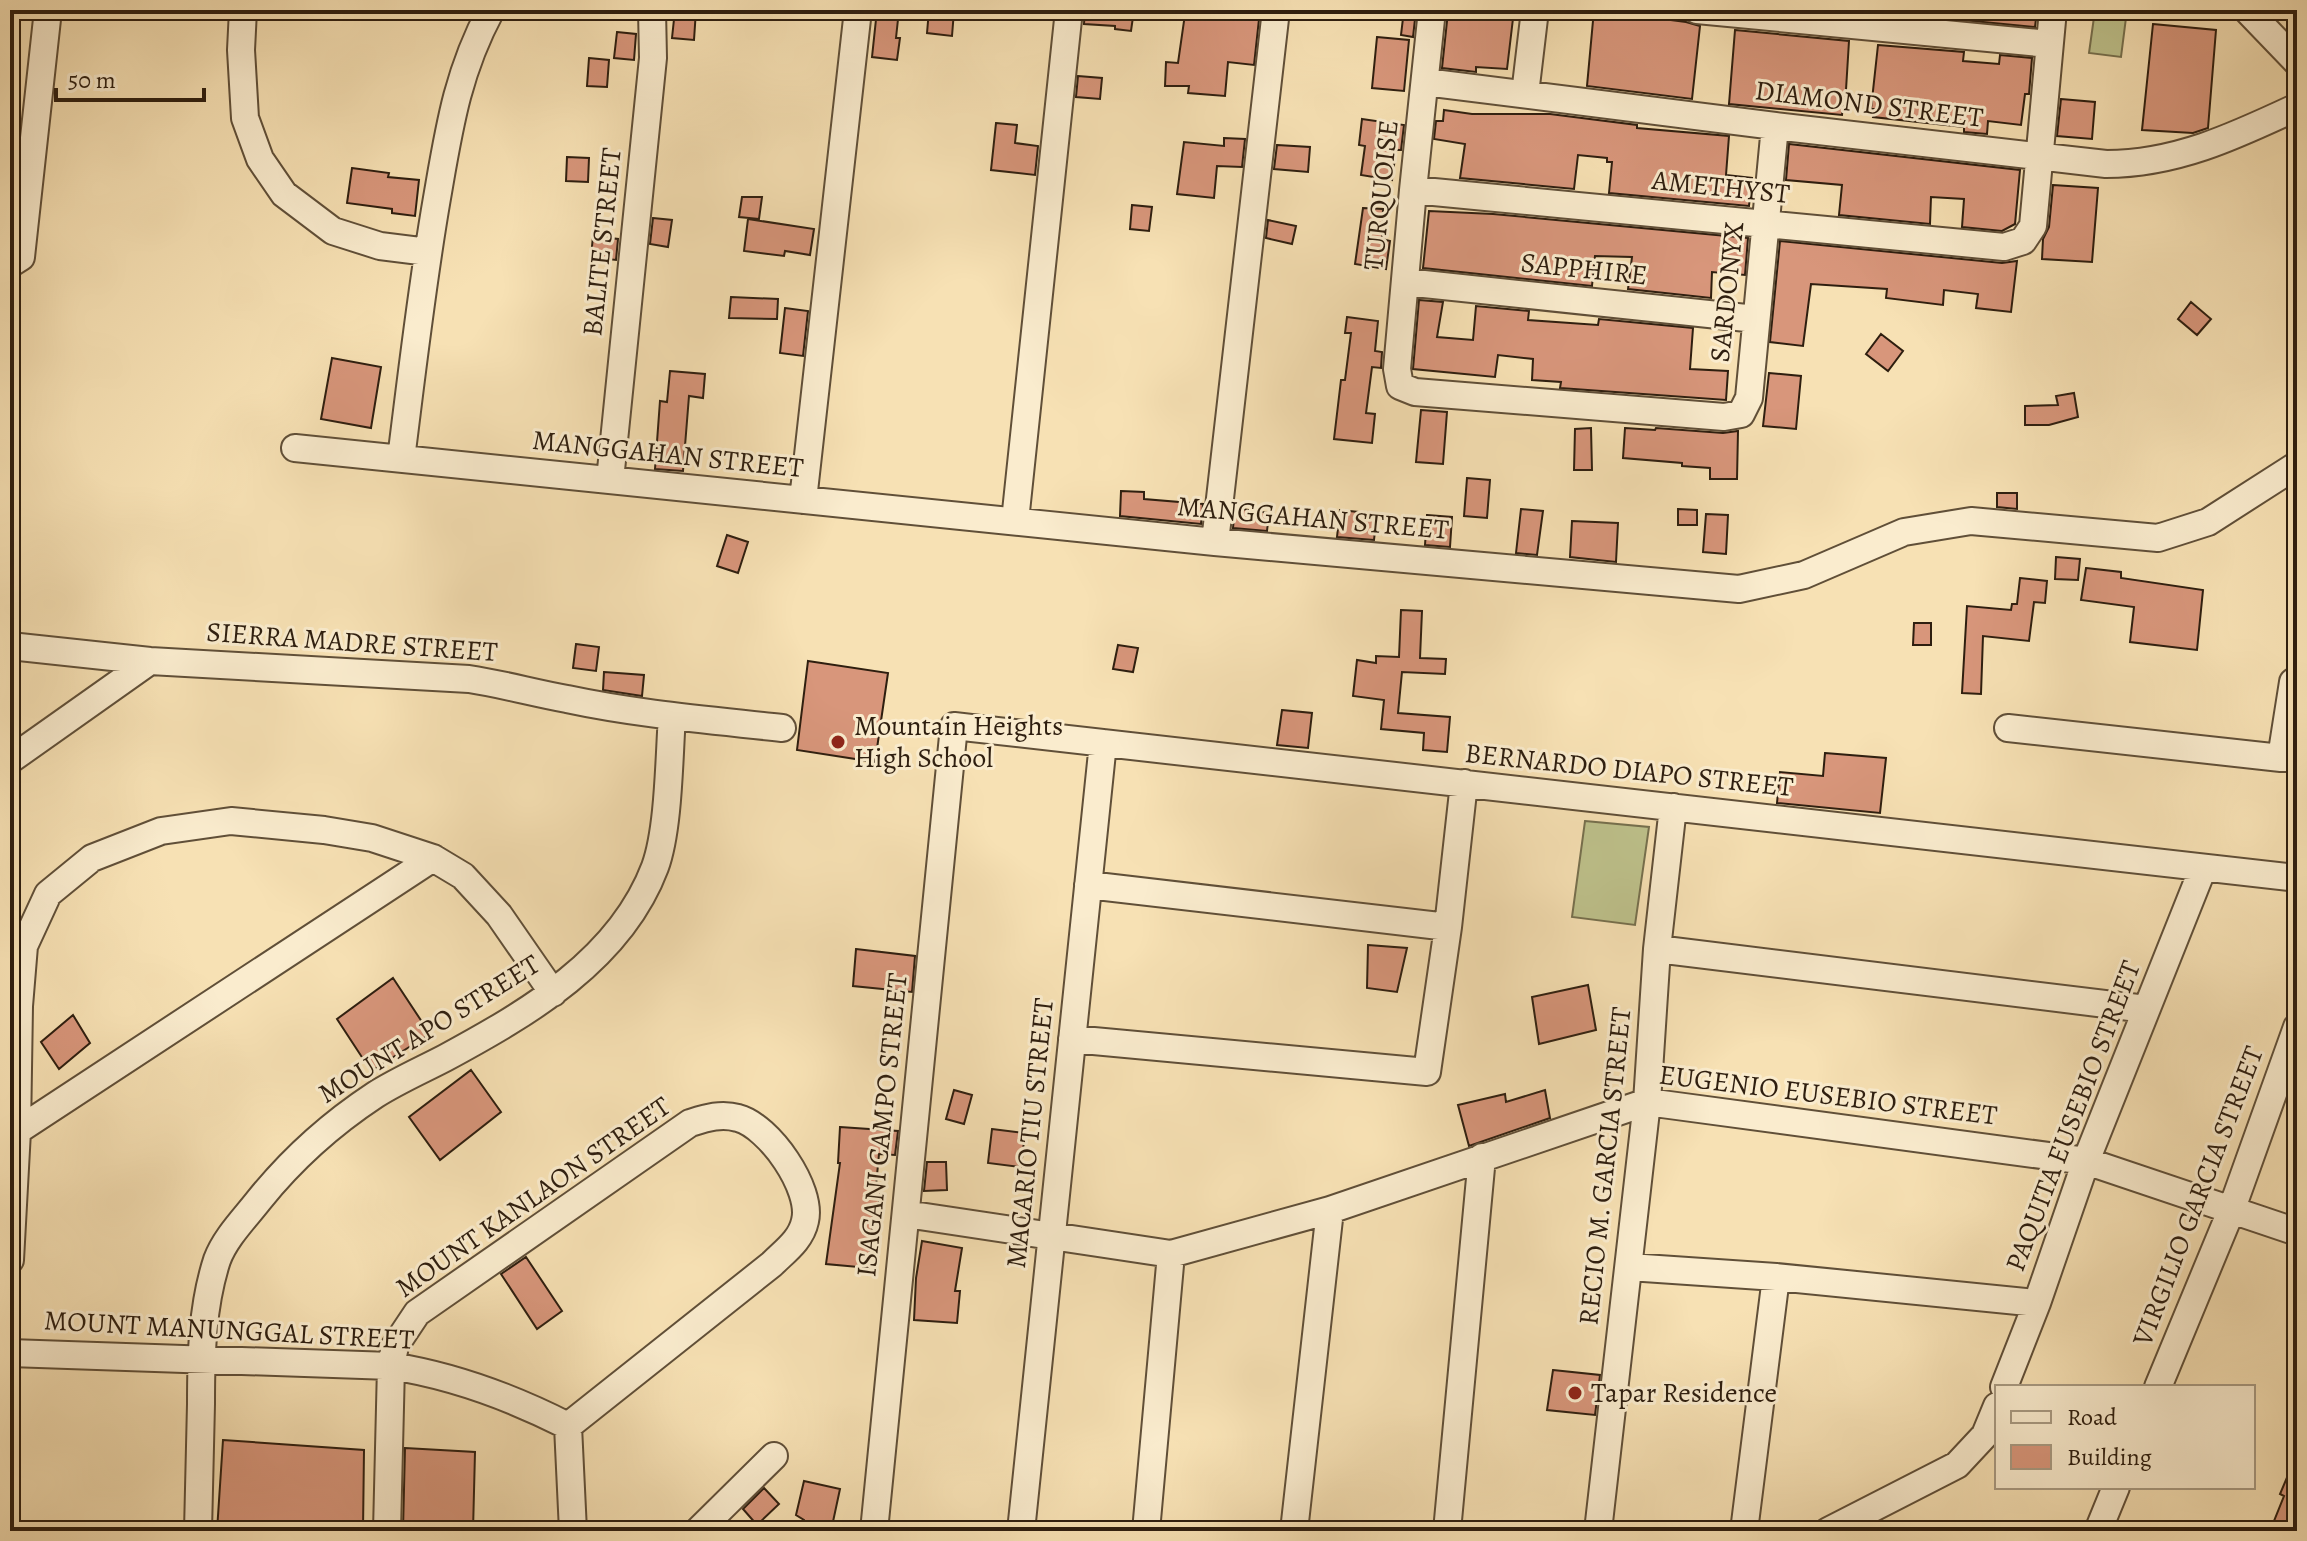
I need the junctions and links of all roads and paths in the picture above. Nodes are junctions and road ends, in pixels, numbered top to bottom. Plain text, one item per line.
1 (48, 10) edge
2 (243, 10) edge
3 (491, 10) edge
4 (652, 10) edge
5 (858, 10) edge
6 (1069, 10) edge
7 (1276, 10) edge
8 (1432, 10) edge
9 (1535, 10) edge
10 (1697, 10) edge
11 (2053, 10) edge
12 (2247, 10) edge
13 (2049, 44) junction
14 (2297, 62) edge
15 (1425, 82) junction
16 (1525, 94) junction
17 (2297, 107) edge
18 (1775, 126) junction
19 (2040, 156) junction
20 (1413, 190) junction
21 (1765, 224) junction
22 (428, 252) junction
23 (10, 264) edge
24 (1405, 282) junction
25 (1756, 319) junction
26 (1741, 414) joint
27 (295, 448) dead end
28 (401, 459) junction
29 (2297, 465) edge
30 (610, 480) junction
31 (803, 500) junction
32 (1015, 521) junction
33 (1215, 542) junction
34 (10, 646) edge
35 (150, 661) junction
36 (2297, 684) edge
37 (672, 716) junction
38 (954, 726) joint
39 (782, 728) dead end
40 (2008, 728) dead end
41 (1103, 743) junction
42 (2289, 758) edge
43 (10, 760) edge
44 (1464, 783) junction
45 (1673, 807) junction
46 (433, 858) junction
47 (2203, 868) junction
48 (2297, 878) edge
49 (1088, 885) junction
50 (1448, 927) junction
51 (1657, 949) junction
52 (553, 993) junction
53 (2146, 1009) junction
54 (2297, 1027) edge
55 (1072, 1039) junction
56 (1647, 1102) junction
57 (17, 1131) junction
58 (1482, 1157) junction
59 (2086, 1161) junction
60 (1330, 1210) junction
61 (2231, 1211) junction
62 (906, 1214) junction
63 (2297, 1232) edge
64 (1052, 1235) junction
65 (1171, 1254) junction
66 (10, 1260) edge
67 (1629, 1267) junction
68 (1776, 1277) junction
69 (2037, 1303) junction
70 (10, 1353) edge
71 (201, 1359) junction
72 (391, 1366) junction
73 (2005, 1385) edge
74 (2159, 1385) edge
75 (1995, 1411) edge
76 (568, 1426) junction
77 (774, 1456) dead end
78 (2115, 1489) edge
79 (198, 1531) edge
80 (387, 1531) edge
81 (573, 1531) edge
82 (698, 1531) edge
83 (874, 1531) edge
84 (1021, 1531) edge
85 (1146, 1531) edge
86 (1294, 1531) edge
87 (1447, 1531) edge
88 (1598, 1531) edge
89 (1744, 1531) edge
90 (1828, 1531) edge
91 (2098, 1531) edge

1 - 23 street
2 - 22 street
3 - 22 street
4 - 30 street, BALITE STREET
5 - 31 street
6 - 32 street
7 - 33 street
8 - 15 street, TURQUOISE
9 - 16 street
10 - 13 street
11 - 13 street
12 - 14 street
13 - 19 street
15 - 16 street, DIAMOND STREET
15 - 20 street, TURQUOISE
16 - 18 street, DIAMOND STREET
17 - 19 street, DIAMOND STREET
18 - 19 street, DIAMOND STREET
18 - 21 street, SARDONYX
19 - 21 street, AMETHYST
20 - 21 street, AMETHYST
20 - 24 street, TURQUOISE
21 - 25 street, SARDONYX
22 - 28 street
24 - 25 street, SAPPHIRE
24 - 26 street, TURQUOISE
25 - 26 street, SARDONYX
27 - 28 street, MANGGAHAN STREET
28 - 30 street, MANGGAHAN STREET
29 - 33 street, MANGGAHAN STREET
30 - 31 street, MANGGAHAN STREET
31 - 32 street, MANGGAHAN STREET
32 - 33 street, MANGGAHAN STREET
34 - 35 street, SIERRA MADRE STREET
35 - 37 street, SIERRA MADRE STREET
35 - 43 street
36 - 42 street
37 - 39 street, SIERRA MADRE STREET
37 - 52 street, MOUNT APO STREET
38 - 41 street, BERNARDO DIAPO STREET
38 - 62 street, ISAGANI CAMPO STREET
40 - 42 street
41 - 44 street, BERNARDO DIAPO STREET
41 - 49 street, MACARIO TIU STREET
44 - 45 street, BERNARDO DIAPO STREET
44 - 50 street
45 - 47 street, BERNARDO DIAPO STREET
45 - 51 street, RECIO M. GARCIA STREET
46 - 52 street
46 - 57 street
46 - 57 street
47 - 48 street, BERNARDO DIAPO STREET
47 - 53 street, PAQUITA EUSEBIO STREET
49 - 50 street
49 - 55 street, MACARIO TIU STREET
50 - 55 street
51 - 53 street
51 - 56 street, RECIO M. GARCIA STREET
52 - 71 street, MOUNT APO STREET
53 - 59 street, PAQUITA EUSEBIO STREET
54 - 61 street, VIRGILIO GARCIA STREET
55 - 64 street, MACARIO TIU STREET
56 - 58 street, EUGENIO EUSEBIO STREET
56 - 59 street, EUGENIO EUSEBIO STREET
56 - 67 street, RECIO M. GARCIA STREET
57 - 66 street
58 - 60 street, EUGENIO EUSEBIO STREET
58 - 87 street
59 - 61 street, EUGENIO EUSEBIO STREET
59 - 69 street, PAQUITA EUSEBIO STREET
60 - 65 street, EUGENIO EUSEBIO STREET
60 - 86 street
61 - 63 street, EUGENIO EUSEBIO STREET
61 - 74 street, VIRGILIO GARCIA STREET
62 - 64 street, EUGENIO EUSEBIO STREET
62 - 83 street, ISAGANI CAMPO STREET
64 - 65 street, EUGENIO EUSEBIO STREET
64 - 84 street, MACARIO TIU STREET
65 - 85 street
67 - 68 street
67 - 88 street, RECIO M. GARCIA STREET
68 - 69 street
68 - 89 street
69 - 73 street, PAQUITA EUSEBIO STREET
70 - 71 street, MOUNT MANUNGGAL STREET
71 - 72 street, MOUNT MANUNGGAL STREET
71 - 79 street, MOUNT APO STREET
72 - 76 street, MOUNT MANUNGGAL STREET
72 - 76 street, MOUNT KANLAON STREET
72 - 80 street, MOUNT KANLAON STREET
75 - 90 street
76 - 81 street
77 - 82 street
78 - 91 street

